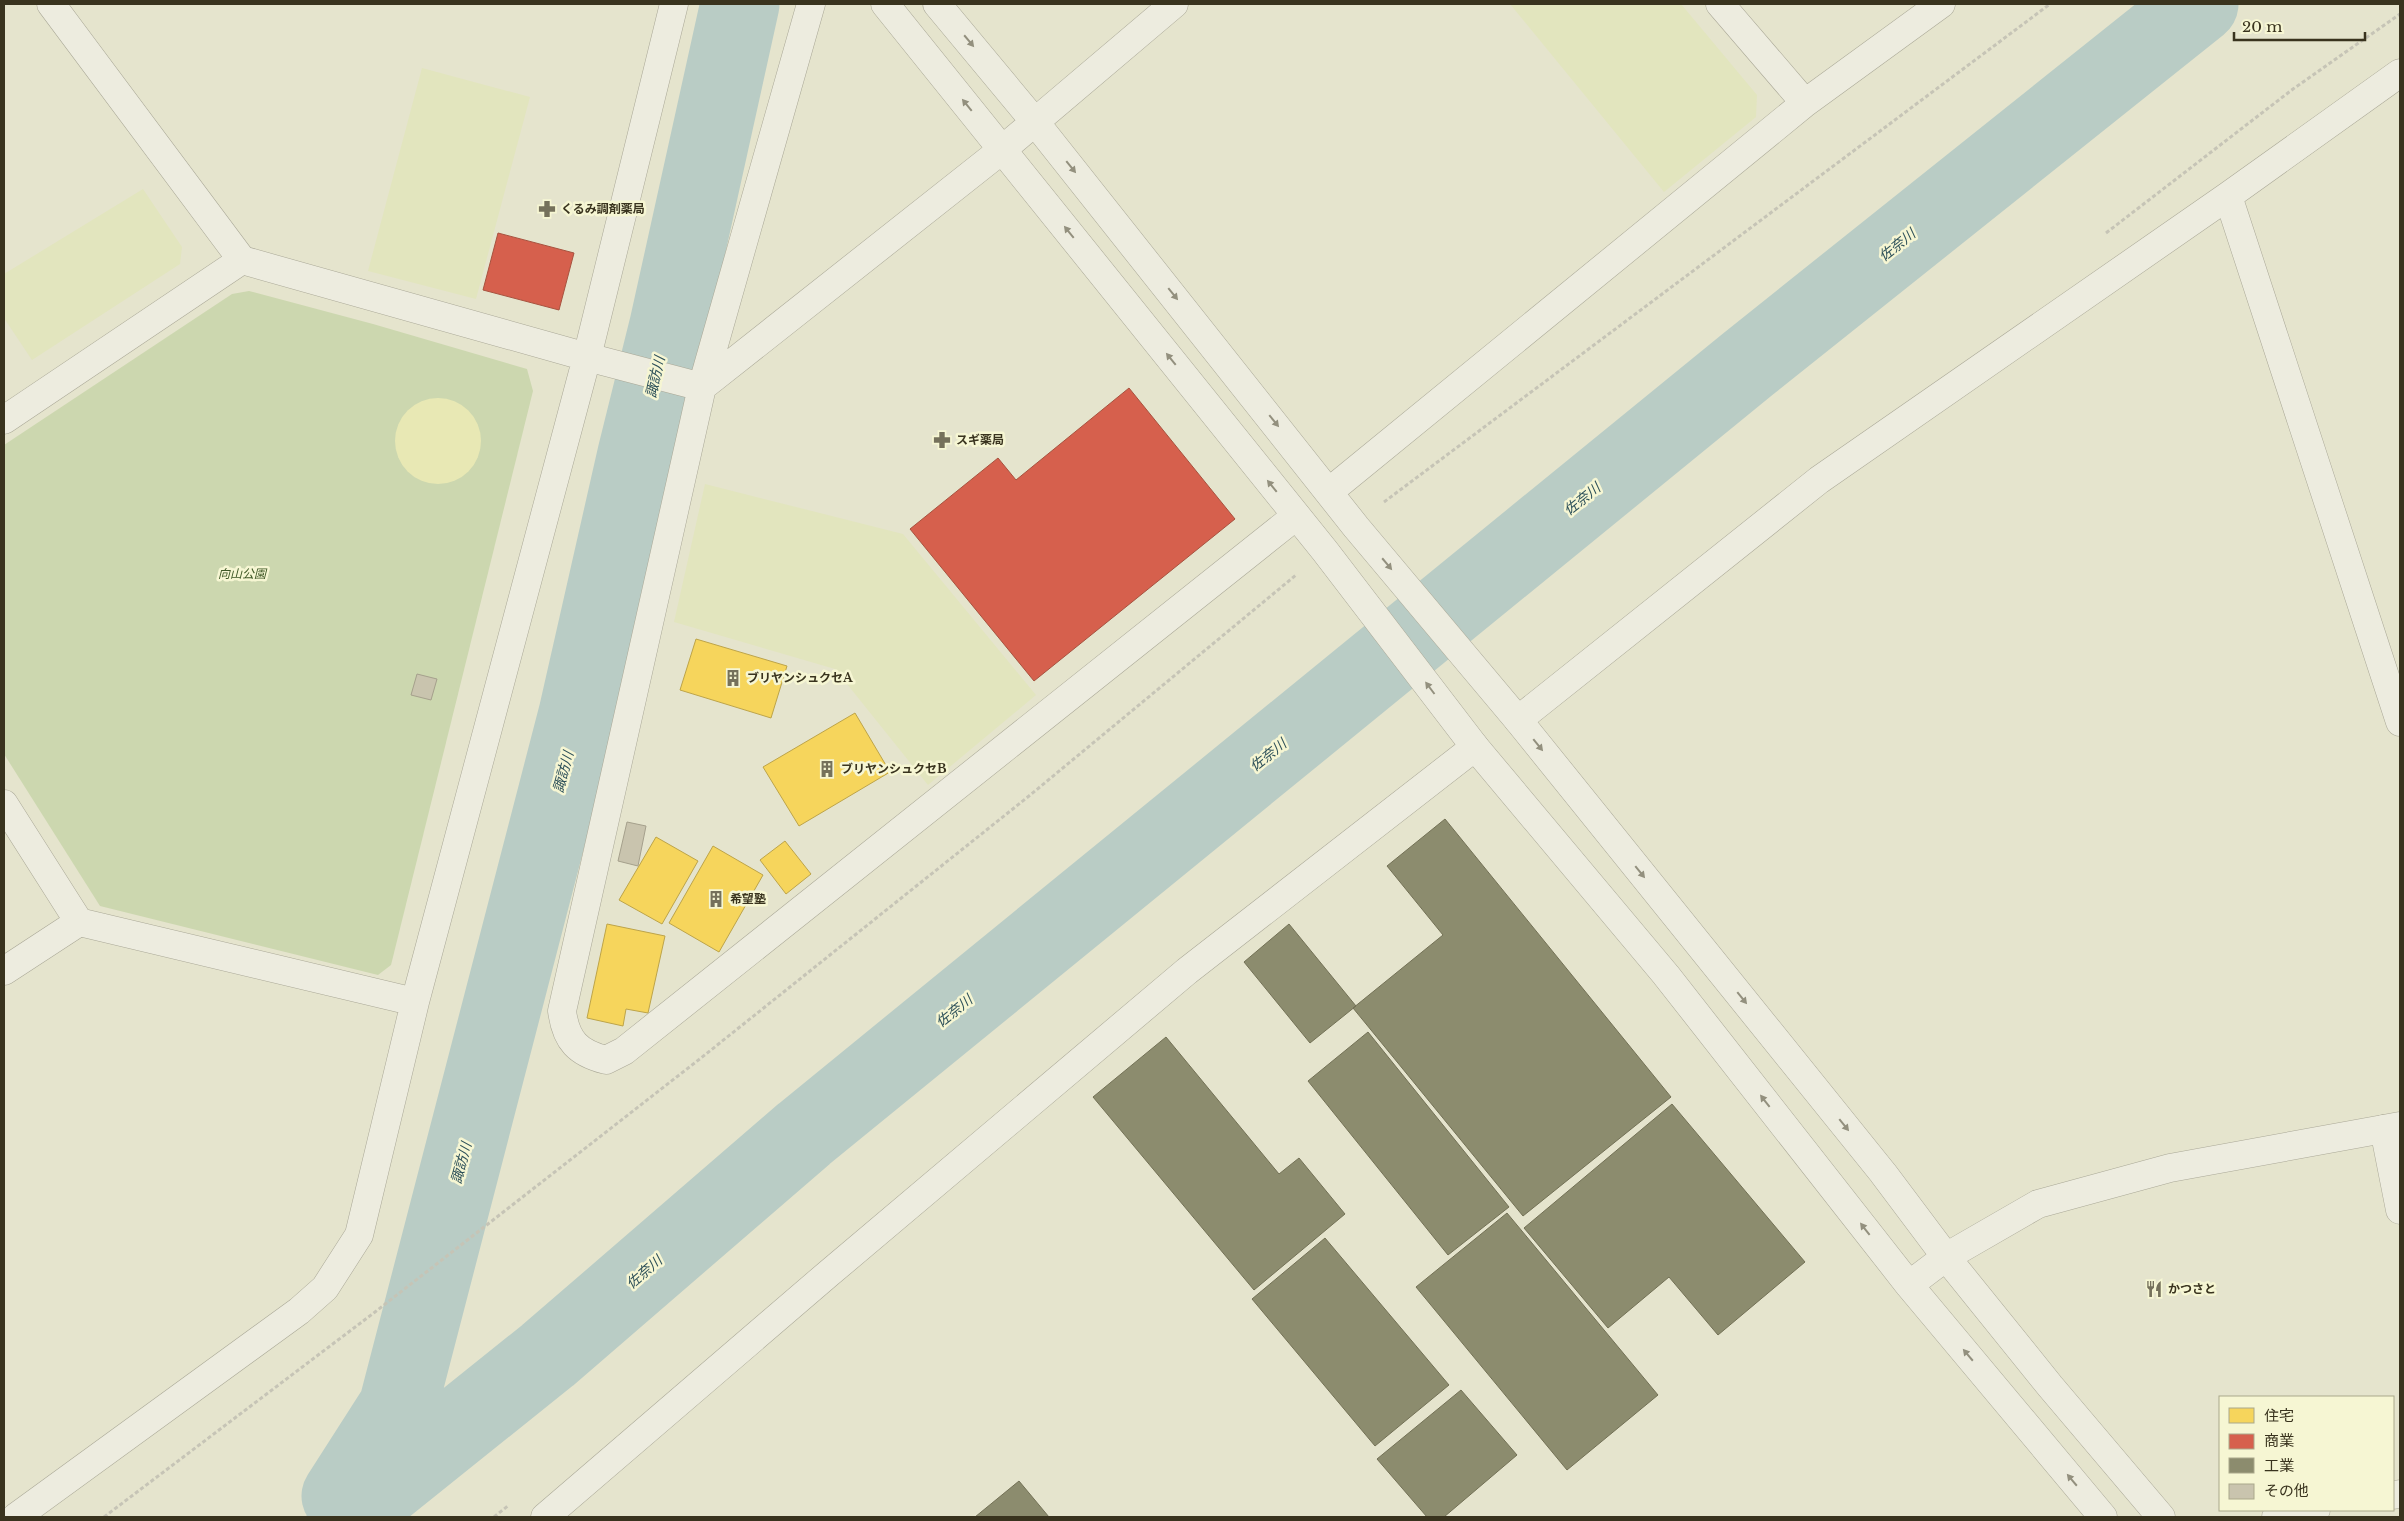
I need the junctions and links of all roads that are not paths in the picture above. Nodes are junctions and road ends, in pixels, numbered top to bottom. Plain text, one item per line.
1 (51, 4) edge
2 (674, 4) edge
3 (811, 4) edge
4 (885, 4) edge
5 (938, 4) edge
6 (1174, 4) edge
7 (1720, 4) edge
8 (1940, 4) edge
9 (2400, 73) edge
10 (1805, 103) junction
11 (1035, 122) junction
12 (1003, 149) junction
13 (2228, 196) junction
14 (242, 260) junction
15 (587, 357) junction
16 (702, 387) junction
17 (4, 420) edge
18 (1330, 491) junction
19 (1296, 516) junction
20 (1518, 720) junction
21 (2400, 722) edge
22 (1468, 737) junction
23 (4, 804) edge
24 (80, 922) junction
25 (4, 971) edge
26 (415, 1002) junction
27 (2392, 1127) edge
28 (2400, 1210) edge
29 (1946, 1257) junction
30 (1909, 1286) junction
31 (2310, 1511) edge
32 (16, 1517) edge
33 (545, 1517) edge
34 (2103, 1517) edge
35 (2161, 1517) edge
36 (2276, 1517) edge

1 - 14 street
2 - 15 street
3 - 16 street
12 -> 4 street
5 -> 11 street
6 - 11 street
7 - 10 street
8 - 10 street
9 - 13 street
10 - 18 street
11 - 12 street
11 -> 18 street
12 - 16 street
19 -> 12 street
13 - 20 street
13 - 21 street
14 - 15 street
14 - 17 street
15 - 16 street
15 - 26 street
16 - 19 street
18 -> 20 street
22 -> 19 street
20 -> 29 street
30 -> 22 street
22 - 33 street
23 - 24 street
24 - 25 street
24 - 26 street
26 - 32 street
27 - 28 street
27 - 29 street
29 - 30 street
29 - 35 street
34 -> 30 street
31 - 36 street

